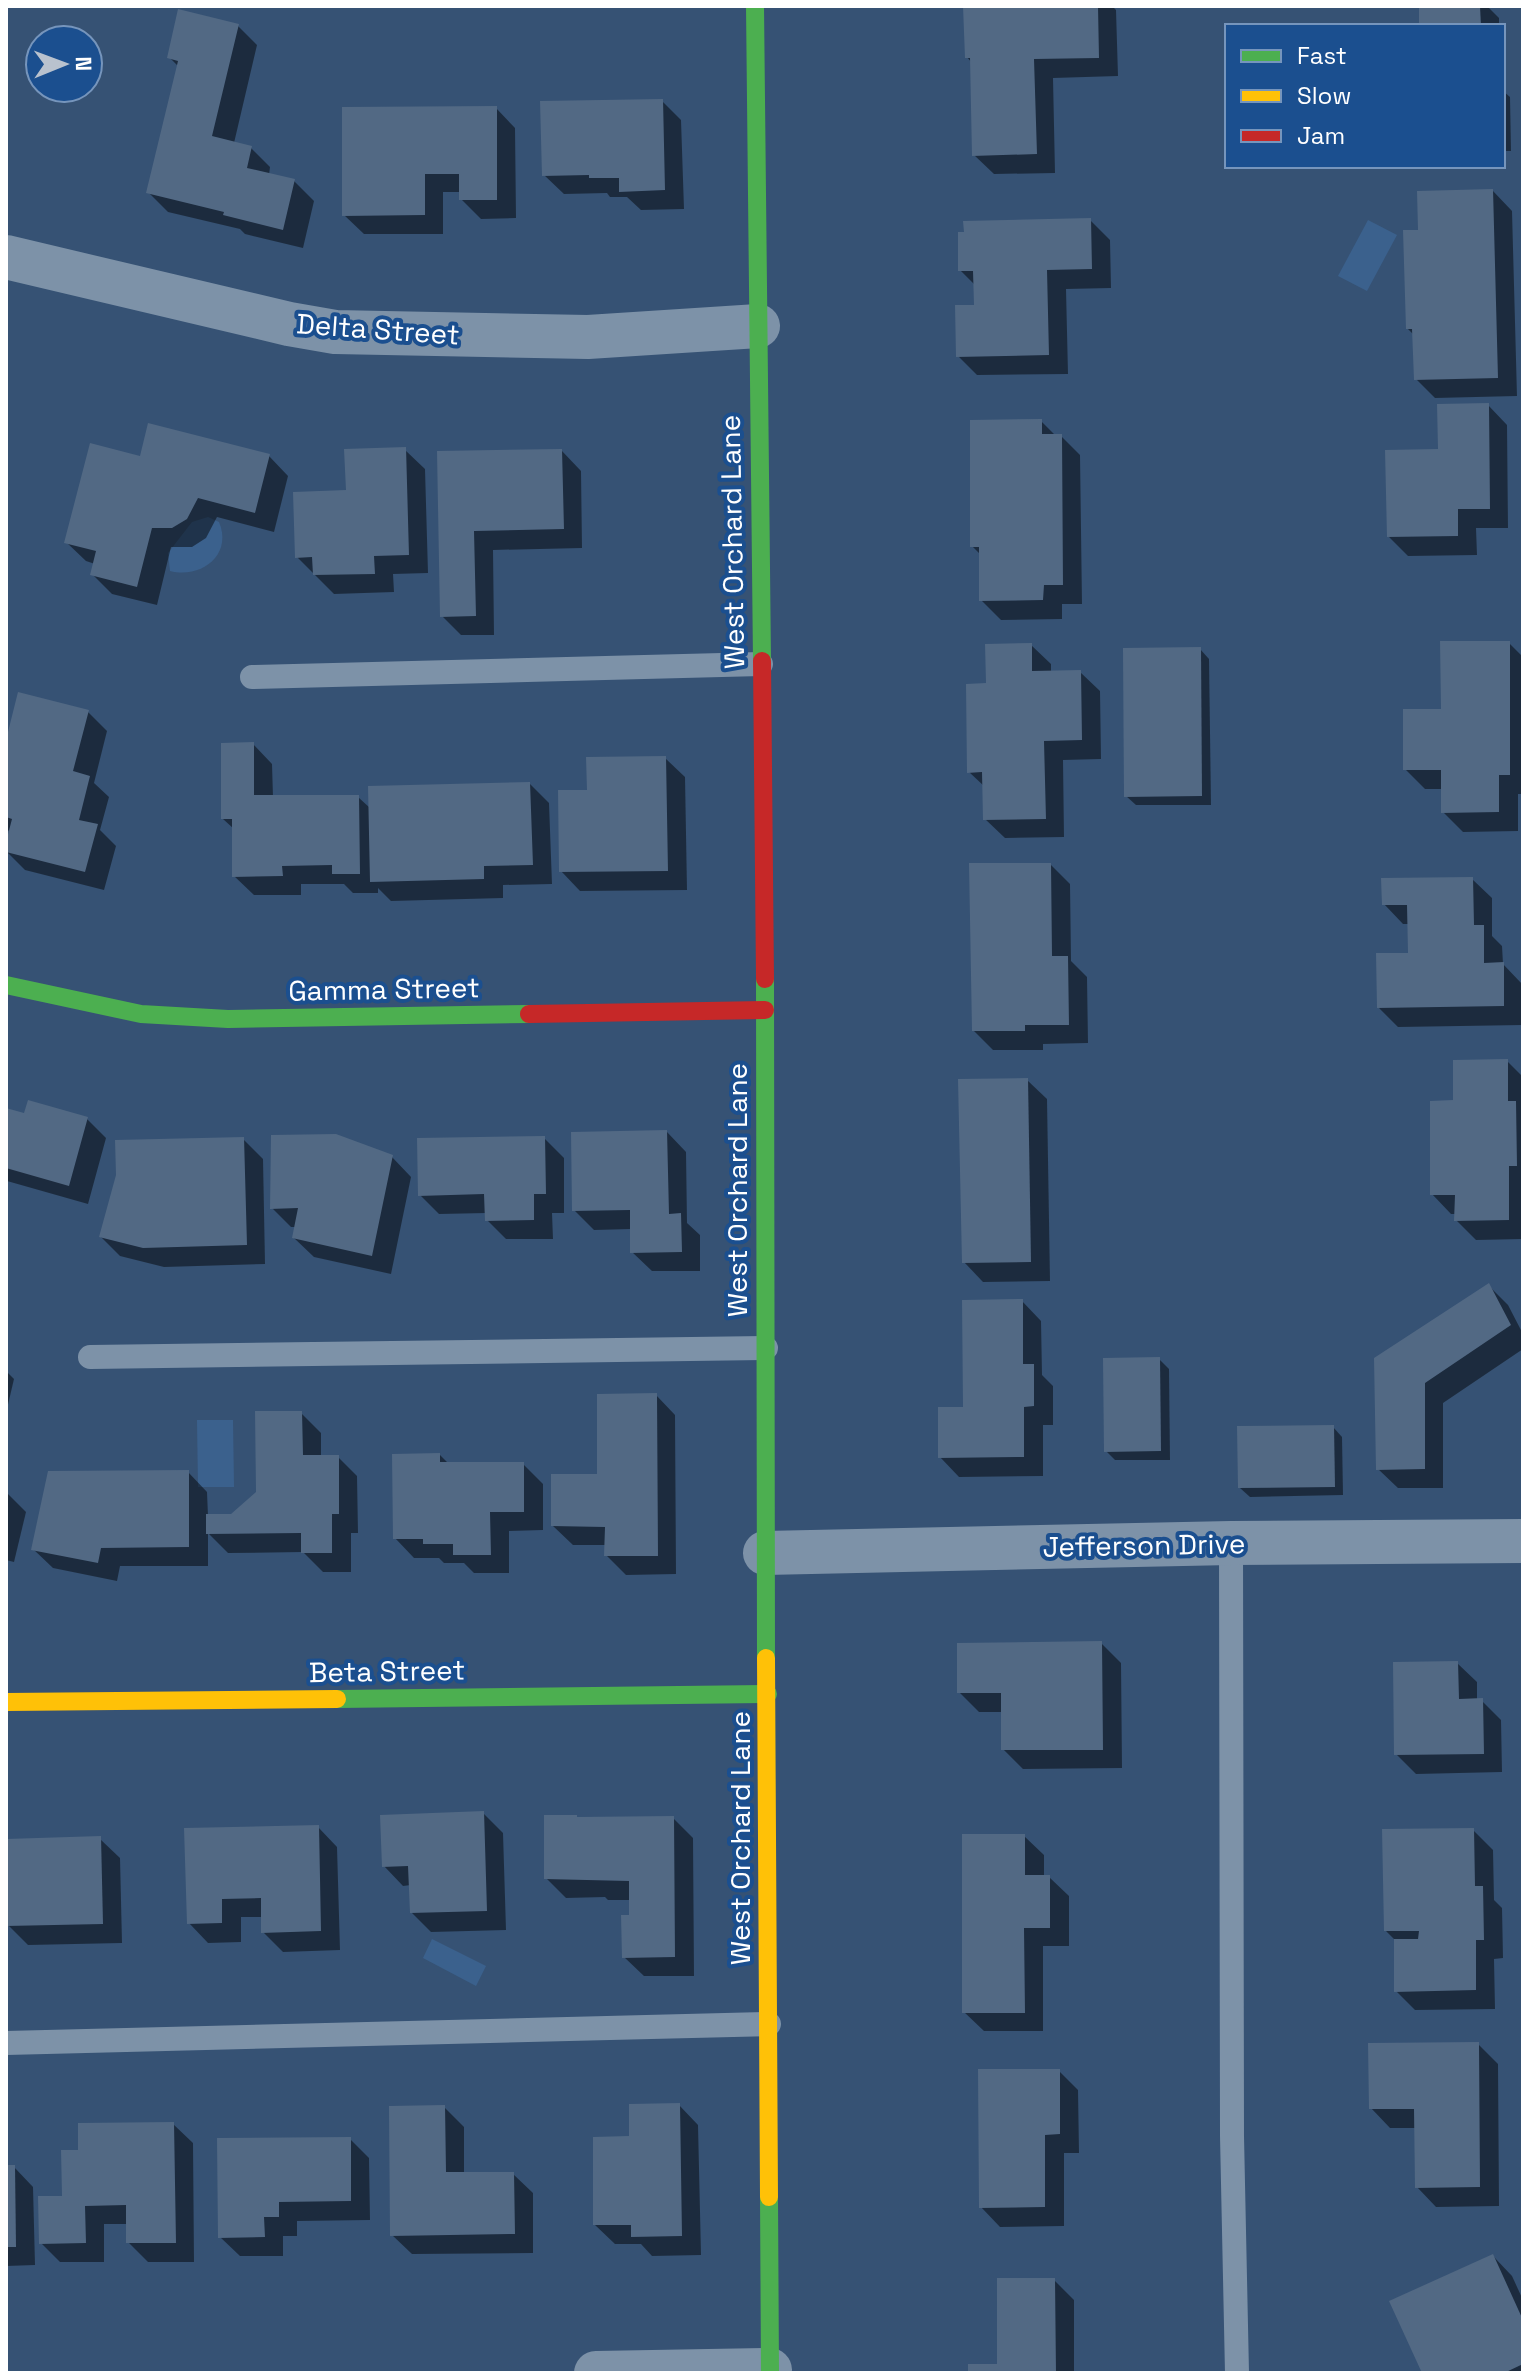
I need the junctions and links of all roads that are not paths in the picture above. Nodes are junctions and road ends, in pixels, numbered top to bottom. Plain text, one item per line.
1 (755, 6) edge
2 (6, 257) edge
3 (758, 326) junction
4 (761, 664) junction
5 (252, 677) dead end
6 (6, 985) edge
7 (765, 1010) junction
8 (766, 1348) junction
9 (90, 1357) dead end
10 (1523, 1541) edge
11 (1231, 1543) junction
12 (765, 1553) junction
13 (768, 1694) junction
14 (6, 1702) edge
15 (769, 2024) junction
16 (6, 2043) edge
17 (770, 2372) edge
18 (596, 2373) edge
19 (1237, 2373) edge

1 - 3 street, West Orchard Lane
2 - 3 street, Delta Street
3 - 4 street, West Orchard Lane
4 - 5 lane
4 - 7 street, West Orchard Lane
6 - 7 street, Gamma Street
7 - 8 street, West Orchard Lane
8 - 9 lane
8 - 12 street, West Orchard Lane
10 - 11 street, Jefferson Drive
11 - 12 street, Jefferson Drive
11 - 19 lane
12 - 13 street, West Orchard Lane
13 - 14 street, Beta Street
13 - 15 street, West Orchard Lane
15 - 16 lane
15 - 17 street, West Orchard Lane
17 - 18 street

